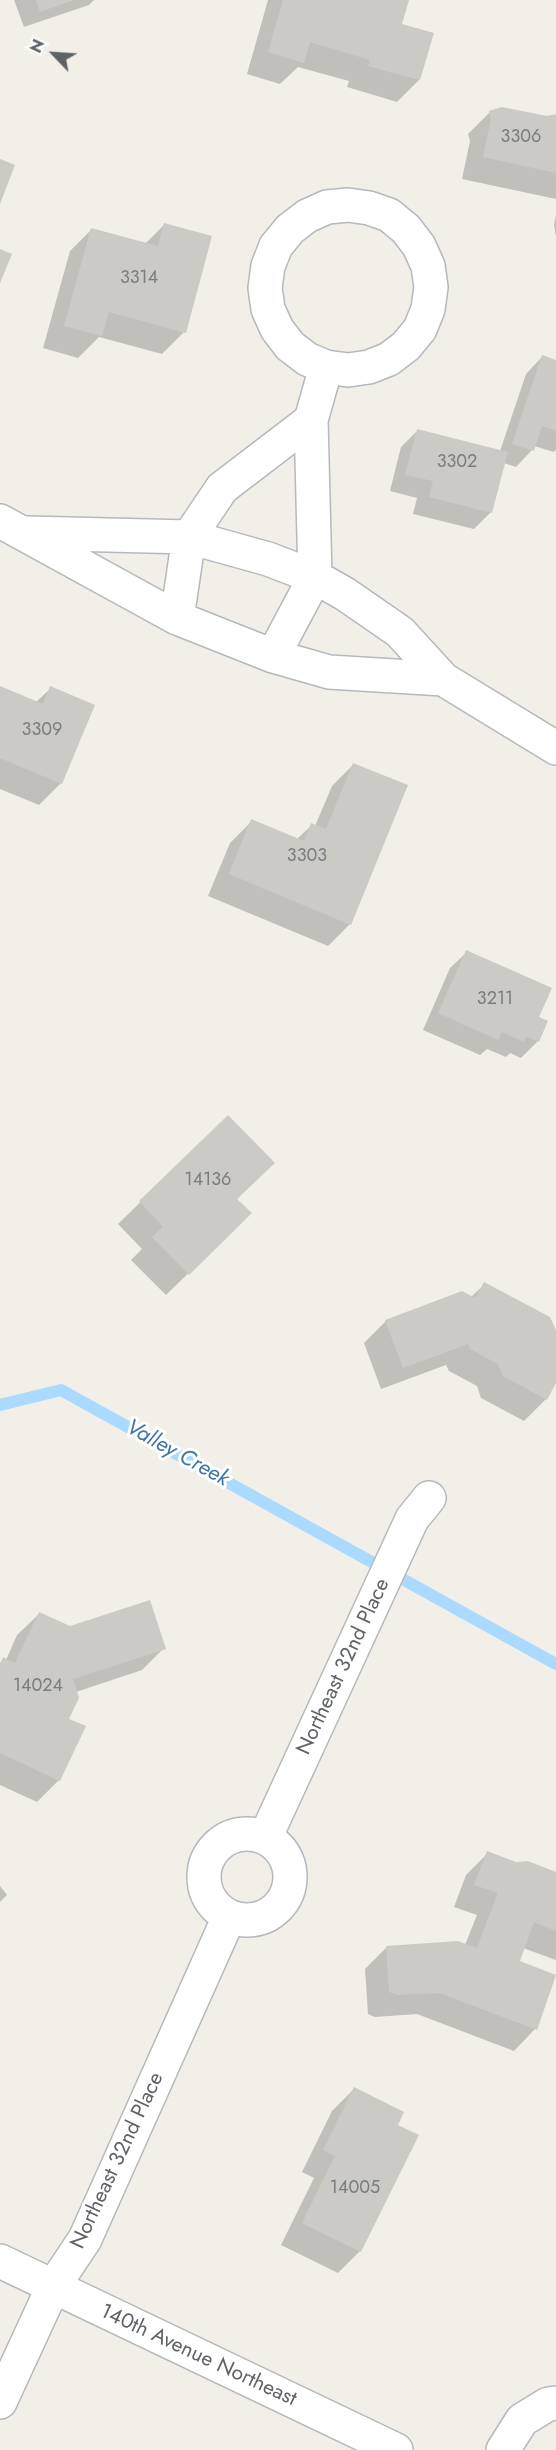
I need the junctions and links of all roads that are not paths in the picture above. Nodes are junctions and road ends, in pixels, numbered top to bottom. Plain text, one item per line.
1 (326, 367) junction
2 (310, 420) junction
3 (13, 527) edge
4 (189, 537) junction
5 (315, 577) junction
6 (177, 618) junction
7 (273, 656) junction
8 (443, 680) junction
9 (556, 748) edge
10 (429, 1498) dead end
11 (265, 1838) junction
12 (229, 1917) junction
13 (0, 2261) edge
14 (53, 2288) junction
15 (0, 2402) edge
16 (556, 2403) edge
17 (396, 2450) edge
18 (503, 2450) edge

1 - 1 street
1 - 2 street
2 - 4 street
2 - 5 street
3 - 4 street
3 - 6 street
4 - 5 street
4 - 6 street
5 - 7 street
5 - 8 street
6 - 7 street
7 - 8 street
8 - 9 street
10 - 11 street, Northeast 32nd Place
11 - 12 street
11 - 12 street
12 - 14 street, Northeast 32nd Place
13 - 14 street, 140th Avenue Northeast
14 - 15 street, Northeast 32nd Place
14 - 17 street, 140th Avenue Northeast
16 - 18 street

